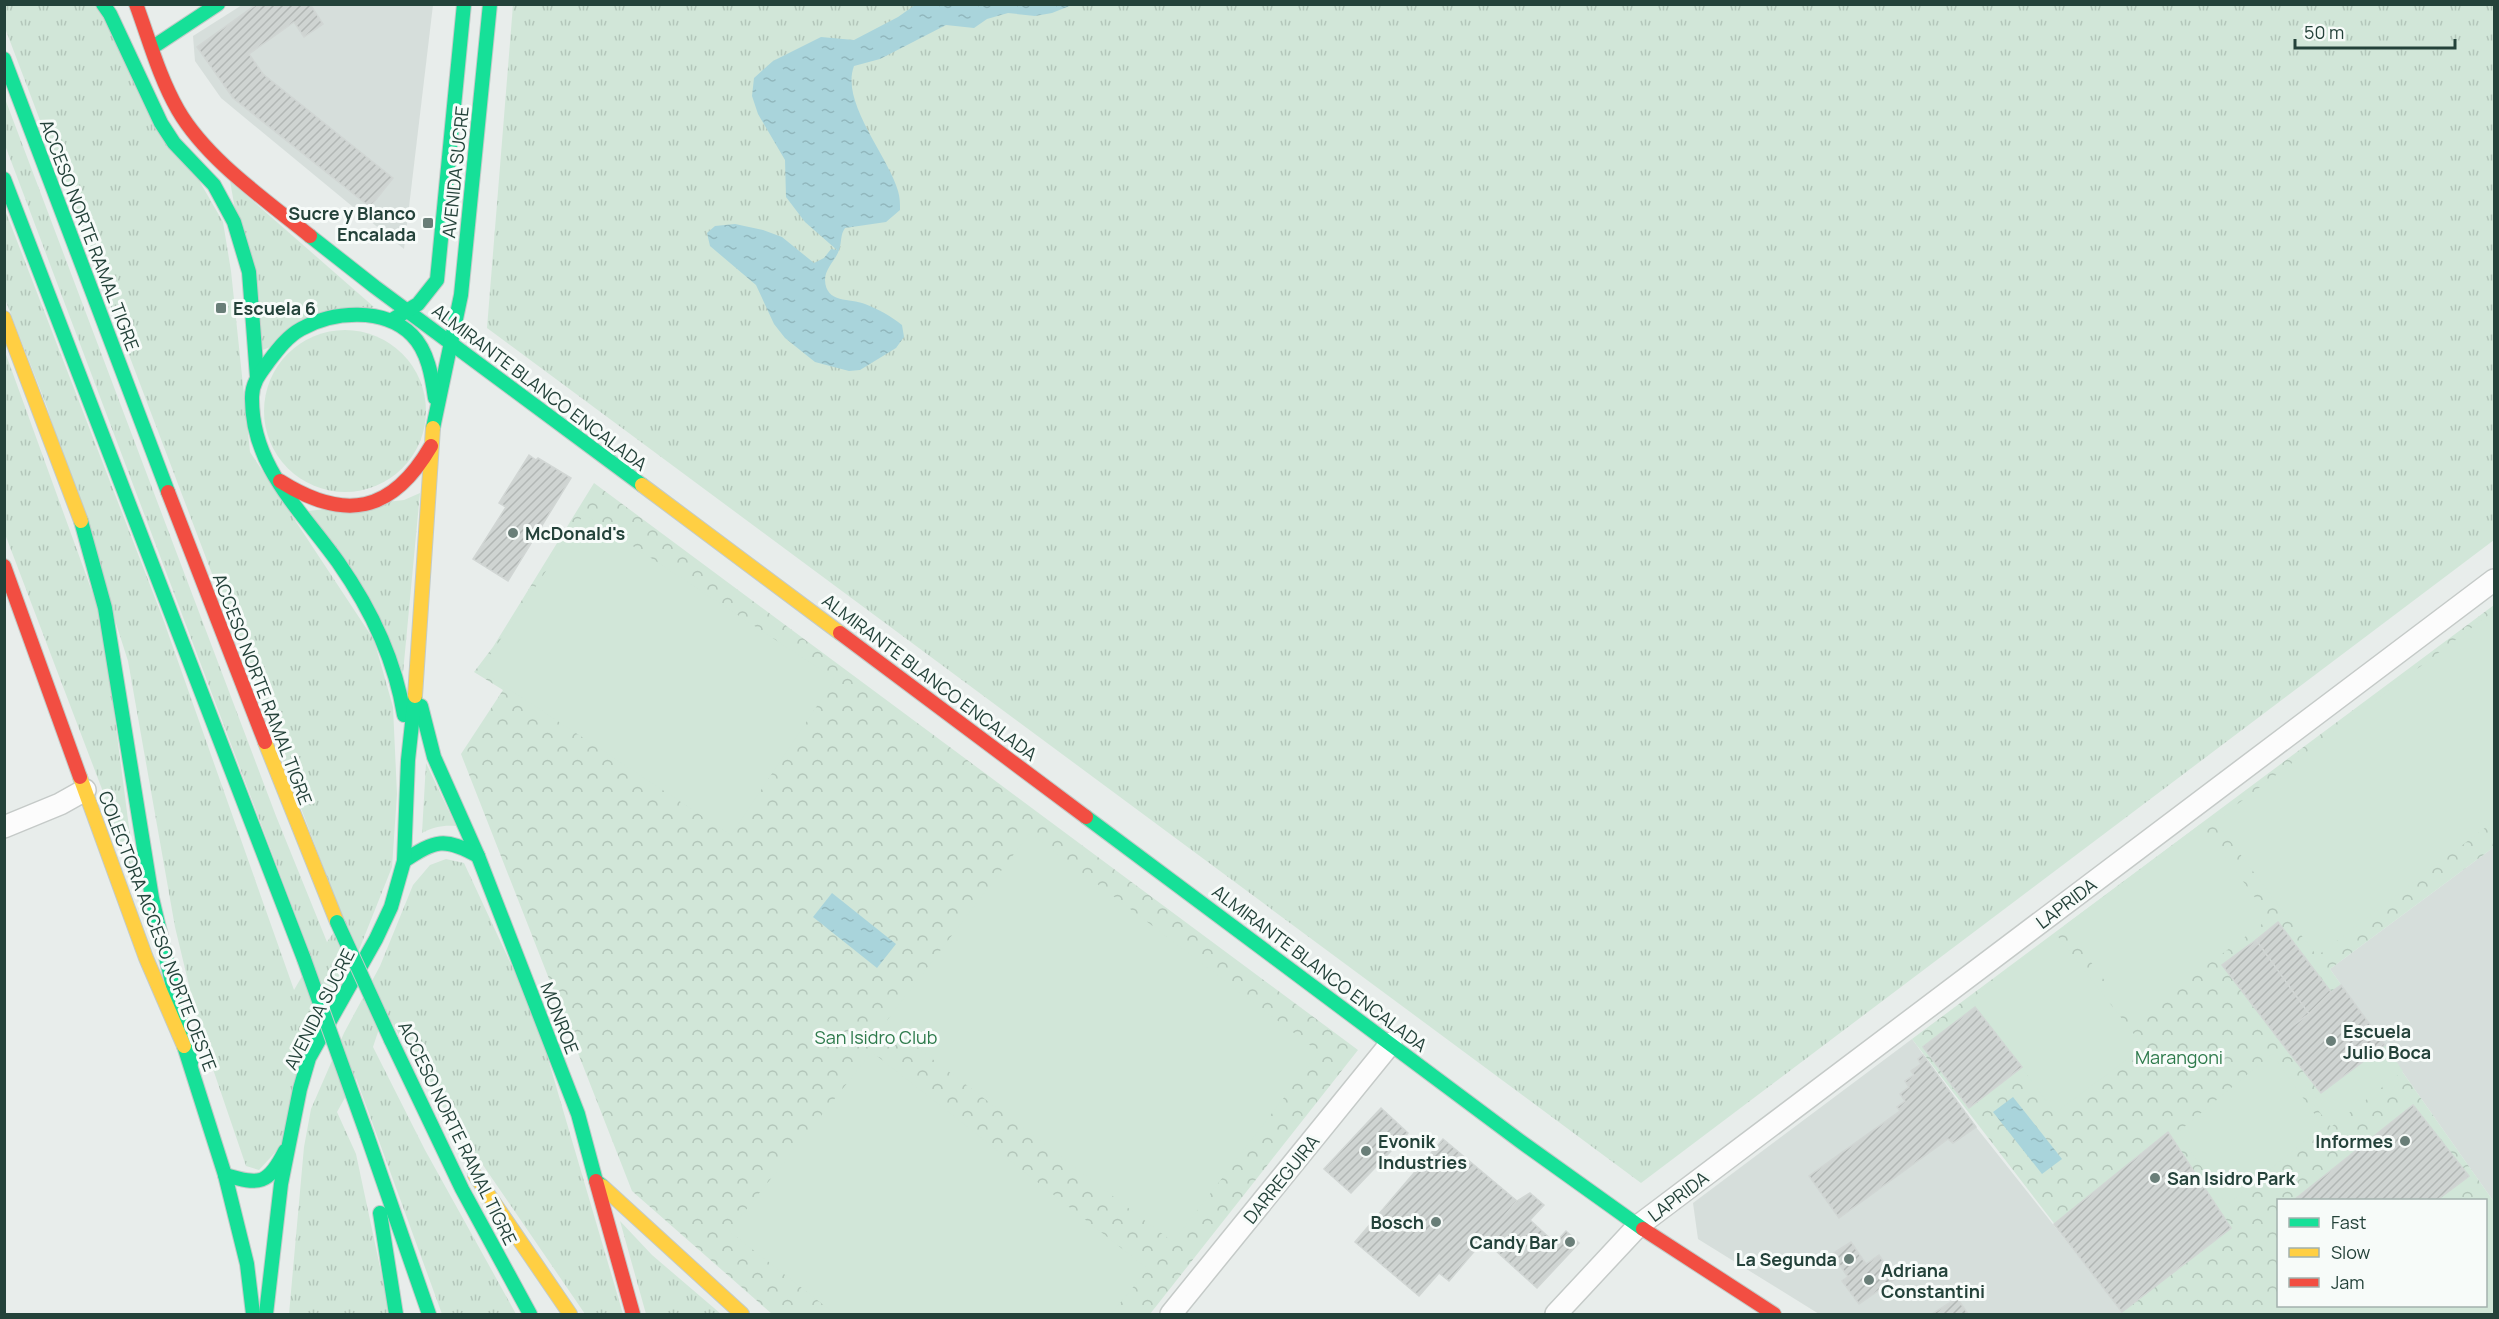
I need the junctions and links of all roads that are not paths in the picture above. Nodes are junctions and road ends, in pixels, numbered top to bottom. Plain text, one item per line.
1 (103, 4) edge
2 (136, 4) edge
3 (218, 4) edge
4 (464, 4) edge
5 (490, 4) edge
6 (153, 47) junction
7 (4, 59) edge
8 (4, 179) edge
9 (399, 316) junction
10 (4, 318) edge
11 (450, 343) junction
12 (256, 377) junction
13 (436, 410) junction
14 (431, 446) junction
15 (275, 478) junction
16 (6, 572) edge
17 (2494, 580) edge
18 (416, 685) junction
19 (408, 760) junction
20 (86, 790) junction
21 (4, 827) edge
22 (478, 856) junction
23 (404, 861) junction
24 (1391, 1043) junction
25 (191, 1063) junction
26 (422, 1104) junction
27 (368, 1136) junction
28 (287, 1147) junction
29 (225, 1175) junction
30 (596, 1181) junction
31 (1638, 1226) junction
32 (1174, 1313) edge
33 (253, 1314) edge
34 (266, 1314) edge
35 (396, 1314) edge
36 (429, 1314) edge
37 (530, 1314) edge
38 (570, 1314) edge
39 (633, 1314) edge
40 (742, 1314) edge
41 (1556, 1314) edge
42 (1774, 1314) edge

1 - 12 main road
2 - 6 main road, ALMIRANTE BLANCO ENCALADA
3 - 6 main road
4 - 9 main road, AVENIDA SUCRE
5 - 11 main road, AVENIDA SUCRE
6 - 9 main road, ALMIRANTE BLANCO ENCALADA
7 - 26 main road, ACCESO NORTE RAMAL TIGRE, bridge
8 - 27 main road, bridge
9 - 11 main road, ALMIRANTE BLANCO ENCALADA
9 - 12 main road
9 - 13 main road
10 - 25 main road
11 - 13 main road, AVENIDA SUCRE
11 - 24 main road, ALMIRANTE BLANCO ENCALADA
12 - 15 main road
13 - 14 main road
14 - 15 main road
14 - 18 main road, AVENIDA SUCRE
15 - 19 main road, AVENIDA SUCRE
16 - 20 main road, COLECTORA ACCESO NORTE OESTE
17 - 31 street, LAPRIDA
18 - 19 main road, AVENIDA SUCRE
18 - 22 main road, MONROE
19 - 23 main road, AVENIDA SUCRE
20 - 21 street
20 - 25 main road, COLECTORA ACCESO NORTE OESTE
22 - 23 main road
22 - 30 main road, MONROE
23 - 28 main road, AVENIDA SUCRE
24 - 31 main road, ALMIRANTE BLANCO ENCALADA
24 - 32 street, DARREGUIRA
25 - 29 main road, COLECTORA ACCESO NORTE OESTE
26 - 37 main road, ACCESO NORTE RAMAL TIGRE
26 - 38 main road
27 - 35 main road
27 - 36 main road
28 - 29 main road
28 - 34 main road, AVENIDA SUCRE
29 - 33 main road, COLECTORA ACCESO NORTE OESTE
30 - 39 main road, MONROE
30 - 40 main road
31 - 41 street, LAPRIDA
31 - 42 main road, ALMIRANTE BLANCO ENCALADA

